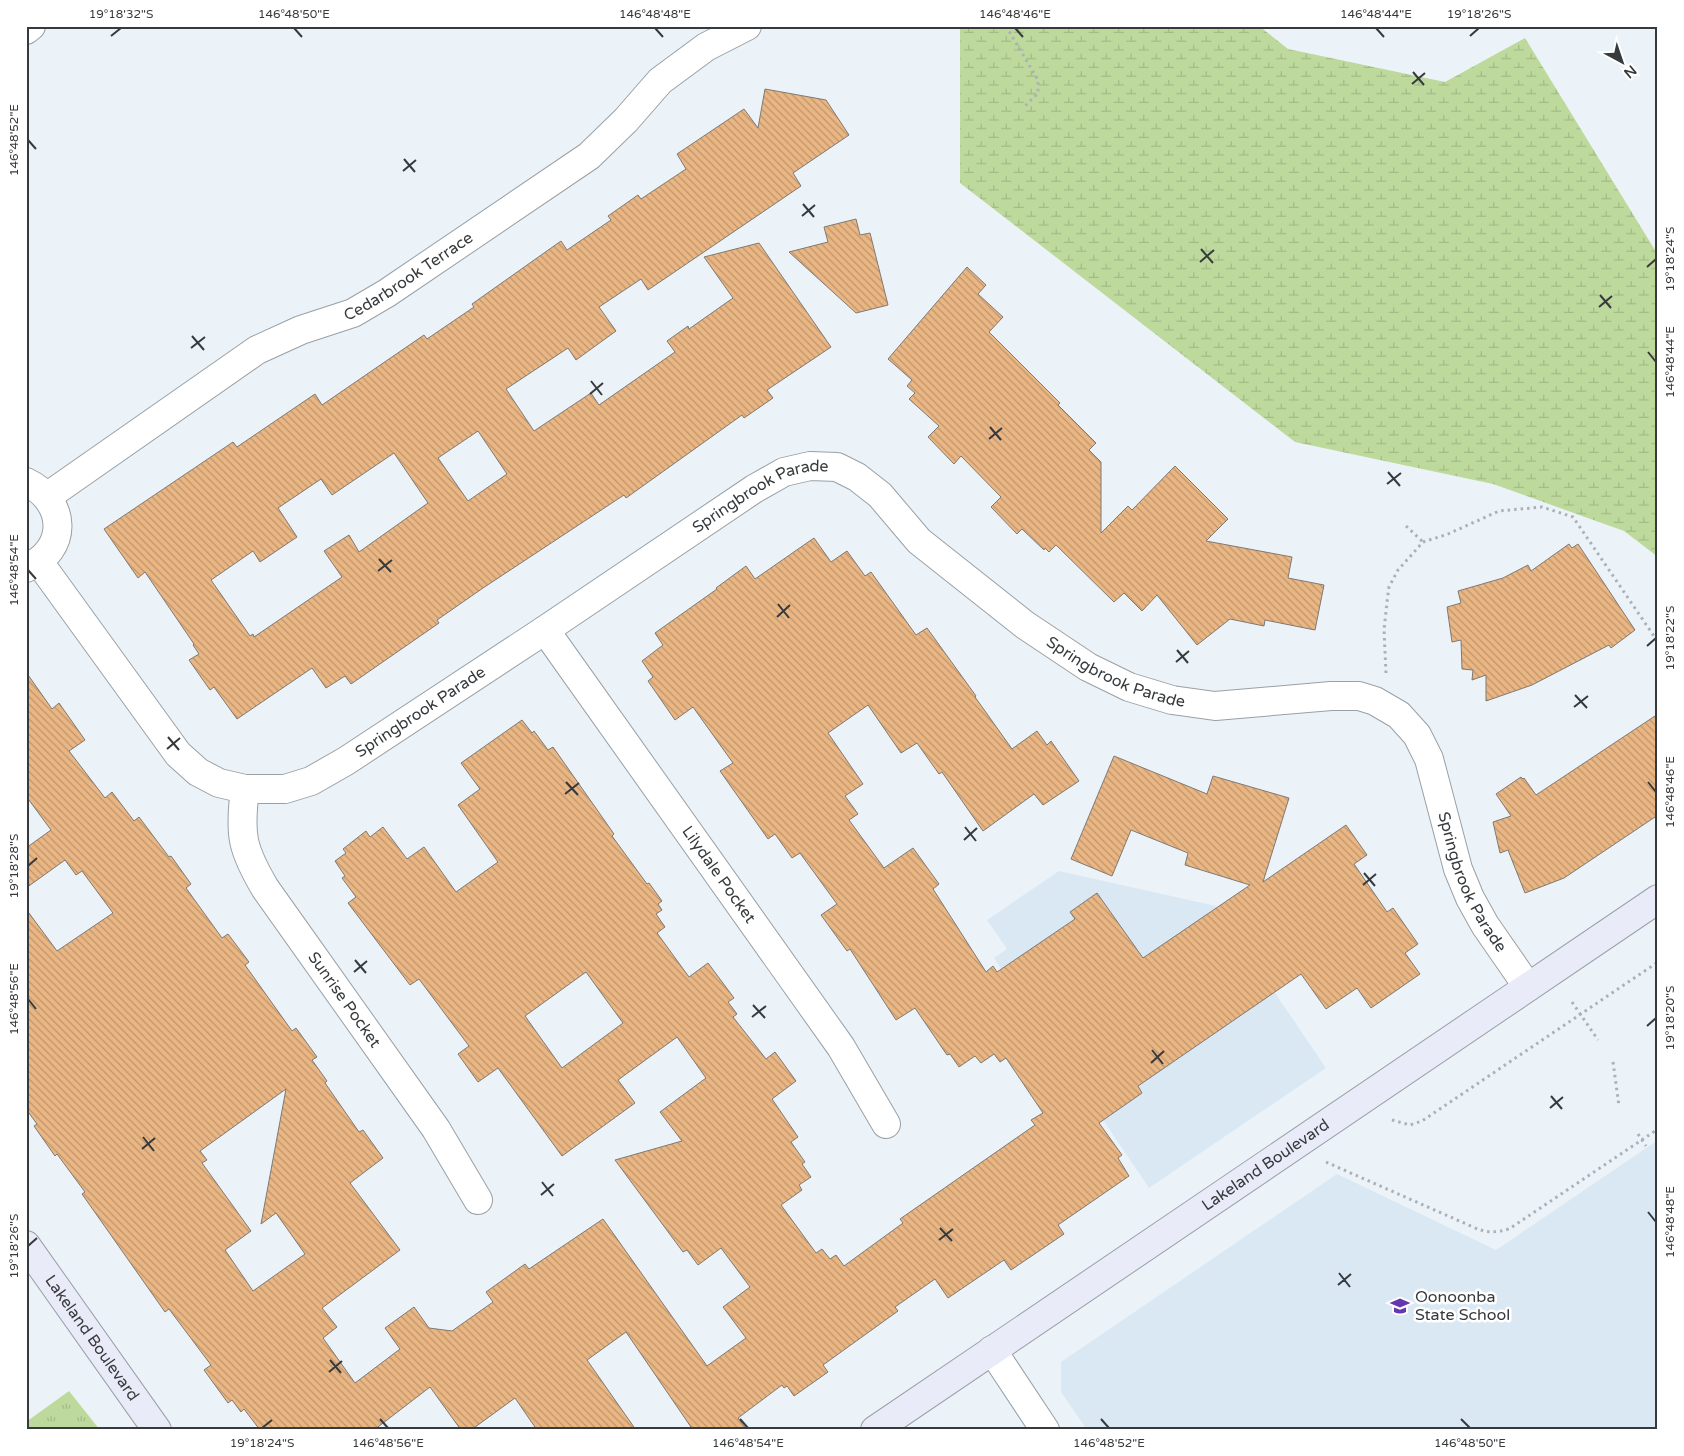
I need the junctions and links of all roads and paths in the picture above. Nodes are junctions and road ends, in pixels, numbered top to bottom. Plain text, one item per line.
1 (31, 26) edge
2 (747, 26) edge
3 (1006, 26) edge
4 (26, 30) edge
5 (1025, 106) dead end
6 (37, 489) edge
7 (1406, 526) dead end
8 (1423, 542) junction
9 (33, 565) edge
10 (545, 630) junction
11 (1658, 642) edge
12 (1375, 701) junction
13 (245, 789) junction
14 (1658, 900) edge
15 (1658, 962) edge
16 (1528, 987) junction
17 (1572, 1002) dead end
18 (1580, 1014) junction
19 (1598, 1040) dead end
20 (1613, 1062) dead end
21 (1619, 1106) dead end
22 (1392, 1120) dead end
23 (886, 1124) dead end
24 (1658, 1129) edge
25 (1638, 1134) dead end
26 (1642, 1140) junction
27 (1646, 1146) dead end
28 (1326, 1162) dead end
29 (478, 1200) dead end
30 (26, 1245) edge
31 (992, 1350) junction
32 (157, 1430) edge
33 (875, 1430) edge
34 (1045, 1430) edge

1 - 4 street
2 - 6 street, Cedarbrook Terrace
3 - 5 path
6 - 9 street
7 - 8 path
8 - 11 path
8 - 12 path
9 - 13 street, Springbrook Parade
10 - 12 street, Springbrook Parade
10 - 13 street, Springbrook Parade
10 - 23 street, Lilydale Pocket
12 - 16 street, Springbrook Parade
13 - 29 street, Sunrise Pocket
14 - 16 street, Lakeland Boulevard
15 - 18 path
16 - 31 street, Lakeland Boulevard
17 - 18 path
18 - 19 path
18 - 22 path
20 - 21 path
24 - 26 path
25 - 26 path
26 - 27 path
26 - 28 path
30 - 32 street, Lakeland Boulevard
31 - 33 street, Lakeland Boulevard
31 - 34 street

